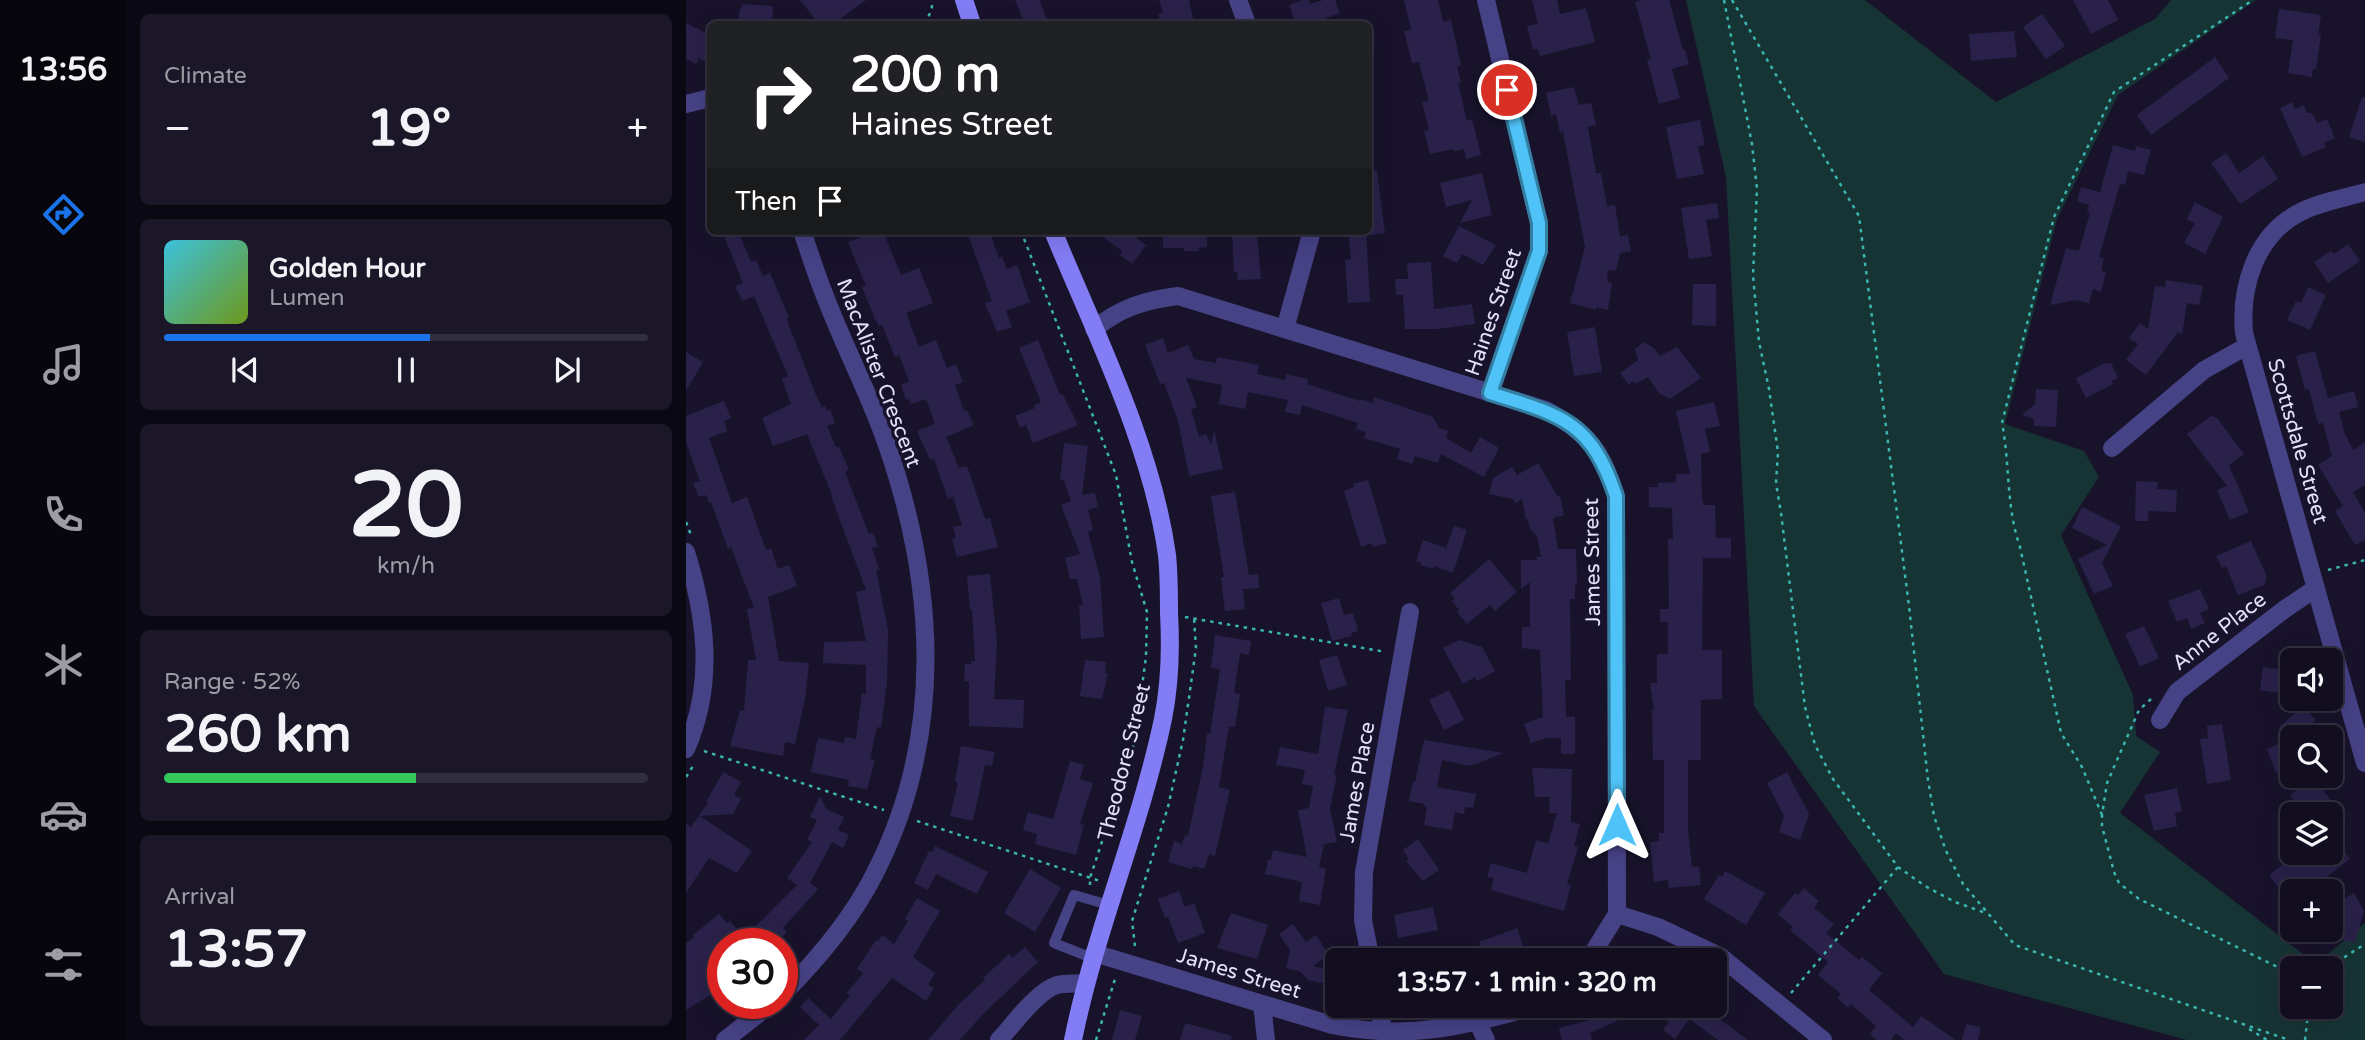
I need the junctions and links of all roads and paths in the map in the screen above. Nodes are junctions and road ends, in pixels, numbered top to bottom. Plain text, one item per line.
1 (931, 0) edge
2 (962, 0) edge
3 (1238, 0) edge
4 (1486, 0) edge
5 (1724, 0) edge
6 (1732, 0) edge
7 (2253, 0) edge
8 (927, 21) edge
9 (966, 21) edge
10 (1246, 21) edge
11 (707, 99) edge
12 (686, 104) edge
13 (2365, 192) edge
14 (803, 235) edge
15 (1023, 235) edge
16 (1055, 235) edge
17 (1311, 235) edge
18 (1285, 328) junction
19 (1094, 329) junction
20 (2247, 346) junction
21 (1490, 393) junction
22 (2112, 448) dead end
23 (686, 552) edge
24 (2365, 560) edge
25 (2314, 582) junction
26 (1410, 612) dead end
27 (1403, 655) junction
28 (2156, 695) dead end
29 (2160, 720) dead end
30 (686, 749) edge
31 (2365, 763) edge
32 (2102, 815) junction
33 (1898, 867) junction
34 (1090, 900) junction
35 (1108, 905) junction
36 (1986, 913) junction
37 (1617, 914) junction
38 (2365, 944) edge
39 (1369, 948) edge
40 (1596, 948) edge
41 (1134, 950) dead end
42 (1093, 956) junction
43 (2343, 958) edge
44 (2280, 968) edge
45 (798, 977) edge
46 (1115, 978) dead end
47 (1086, 983) junction
48 (1081, 1001) junction
49 (1262, 1004) junction
50 (1781, 1006) junction
51 (1381, 1018) edge
52 (1495, 1018) edge
53 (752, 1019) edge
54 (2307, 1019) edge
55 (1478, 1023) junction
56 (2243, 1025) junction
57 (1384, 1035) junction
58 (725, 1040) edge
59 (999, 1040) edge
60 (1061, 1040) edge
61 (1073, 1040) edge
62 (1096, 1040) edge
63 (1266, 1040) edge
64 (1486, 1040) edge
65 (1823, 1040) edge
66 (2267, 1040) edge
67 (2290, 1040) edge
68 (2305, 1040) edge

1 - 8 path
2 - 9 main road
3 - 10 street
4 - 21 street, Haines Street
5 - 33 path
6 - 36 path
7 - 32 path
11 - 12 street
13 - 20 street, Scottsdale Street
14 - 45 street, MacAlister Crescent
15 - 34 path
16 - 19 main road, Theodore Street
17 - 18 street
18 - 19 street, James Street
18 - 21 street, James Street
19 - 35 main road, Theodore Street
20 - 22 street
20 - 25 street, Scottsdale Street
21 - 37 street, James Street
23 - 30 street
24 - 25 path
25 - 29 street, Anne Place
25 - 31 street, Scottsdale Street
26 - 27 street, James Place
27 - 39 street, James Place
27 - 41 path
28 - 32 path
32 - 44 path
33 - 36 path
33 - 50 path
34 - 35 lane
34 - 42 lane
35 - 42 main road, Theodore Street
36 - 56 path
37 - 40 street
37 - 50 street
38 - 43 path
42 - 47 main road, Theodore Street
42 - 49 street, James Street
46 - 62 path
47 - 48 main road, Theodore Street
47 - 59 street
48 - 60 main road, Theodore Street
48 - 61 main road, Theodore Street
49 - 57 street, James Street
49 - 63 street
50 - 65 street
51 - 57 street
52 - 55 street, James Street
53 - 58 street
54 - 68 path
55 - 57 street, James Street
55 - 64 street
56 - 66 path
56 - 67 path

